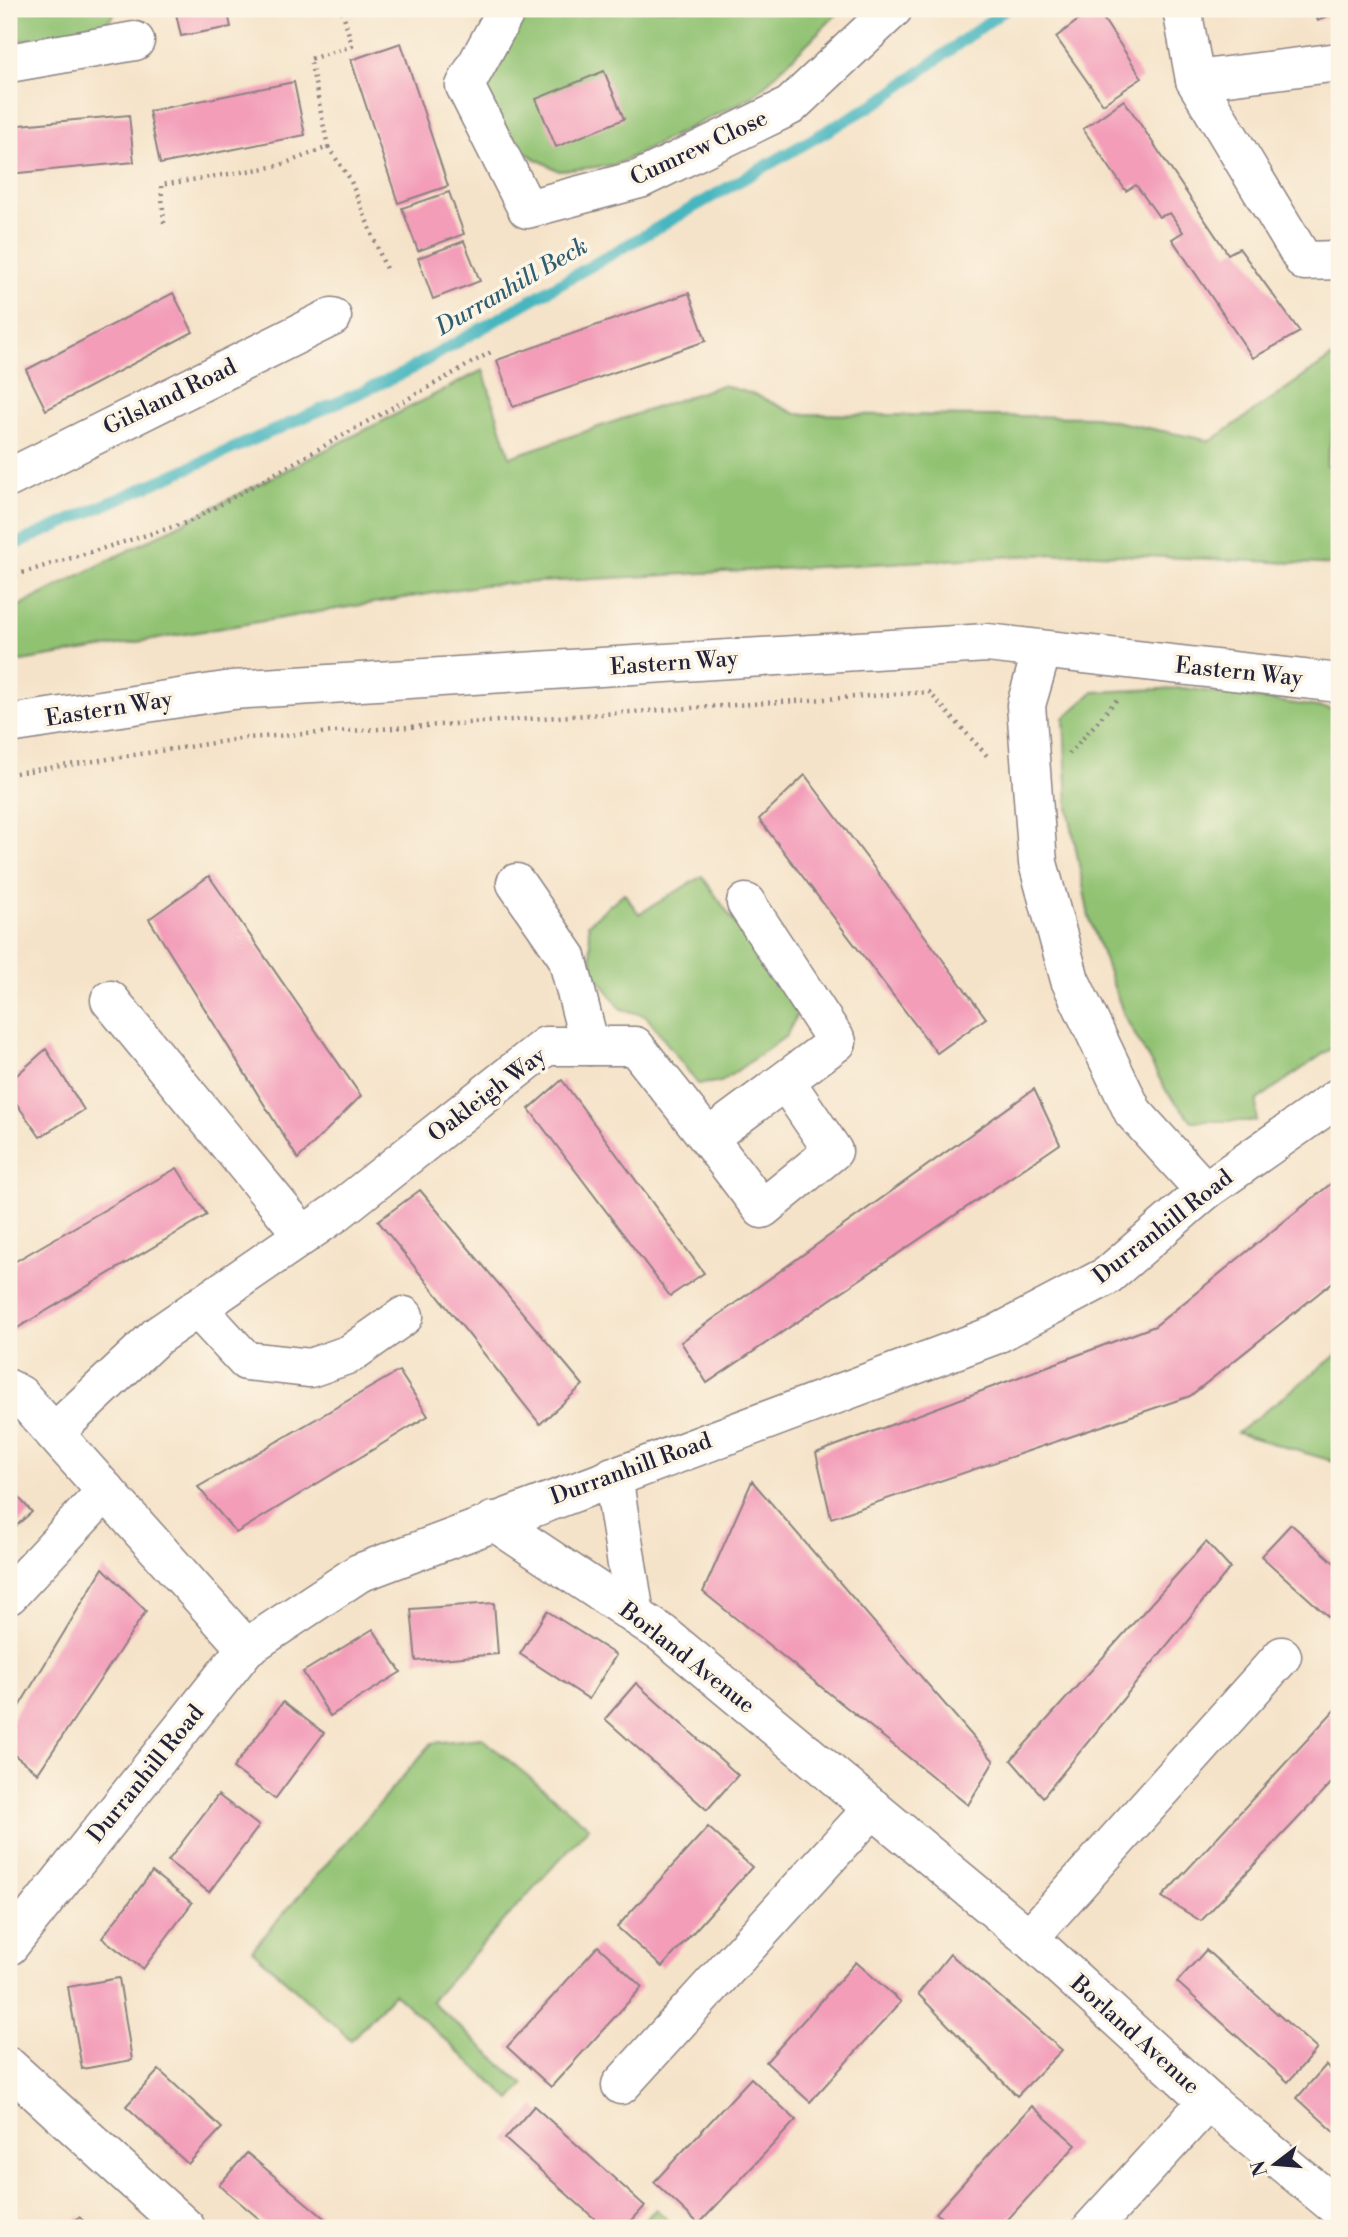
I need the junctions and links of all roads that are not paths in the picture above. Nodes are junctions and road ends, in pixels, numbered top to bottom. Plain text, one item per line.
1 (507, 9) edge
2 (893, 9) edge
3 (1182, 9) edge
4 (135, 41) dead end
5 (1339, 62) edge
6 (9, 63) edge
7 (1195, 80) junction
8 (1339, 260) edge
9 (332, 317) dead end
10 (9, 478) edge
11 (1042, 650) junction
12 (1339, 683) edge
13 (9, 724) edge
14 (516, 883) dead end
15 (746, 904) dead end
16 (110, 1000) dead end
17 (590, 1046) junction
18 (786, 1082) junction
19 (1339, 1097) edge
20 (708, 1138) junction
21 (1205, 1191) junction
22 (303, 1235) junction
23 (197, 1308) junction
24 (404, 1316) dead end
25 (9, 1390) edge
26 (54, 1433) junction
27 (613, 1476) junction
28 (106, 1491) junction
29 (493, 1521) junction
30 (9, 1595) edge
31 (635, 1615) junction
32 (246, 1648) junction
33 (1282, 1656) dead end
34 (873, 1808) junction
35 (1029, 1938) junction
36 (9, 1946) edge
37 (9, 2067) edge
38 (621, 2085) dead end
39 (1208, 2101) junction
40 (1339, 2208) edge
41 (186, 2228) edge
42 (1092, 2228) edge

1 - 2 street, Cumrew Close
3 - 7 street
4 - 6 street
5 - 7 street
7 - 8 street
9 - 10 street, Gilsland Road
11 - 12 street, Eastern Way
11 - 13 street, Eastern Way
11 - 21 street
14 - 17 street
15 - 18 street
16 - 22 street
17 - 20 street, Oakleigh Way
17 - 22 street, Oakleigh Way
18 - 20 street
18 - 20 street
19 - 21 street, Durranhill Road
21 - 27 street, Durranhill Road
22 - 23 street, Oakleigh Way
23 - 24 street
23 - 26 street, Oakleigh Way
25 - 26 street
26 - 28 street
27 - 29 street, Durranhill Road
27 - 31 street
28 - 30 street
28 - 32 street
29 - 31 street, Borland Avenue
29 - 32 street, Durranhill Road
31 - 34 street, Borland Avenue
32 - 36 street, Durranhill Road
33 - 35 street
34 - 35 street, Borland Avenue
34 - 38 street
35 - 39 street, Borland Avenue
37 - 41 street
39 - 40 street
39 - 42 street, Borland Avenue

